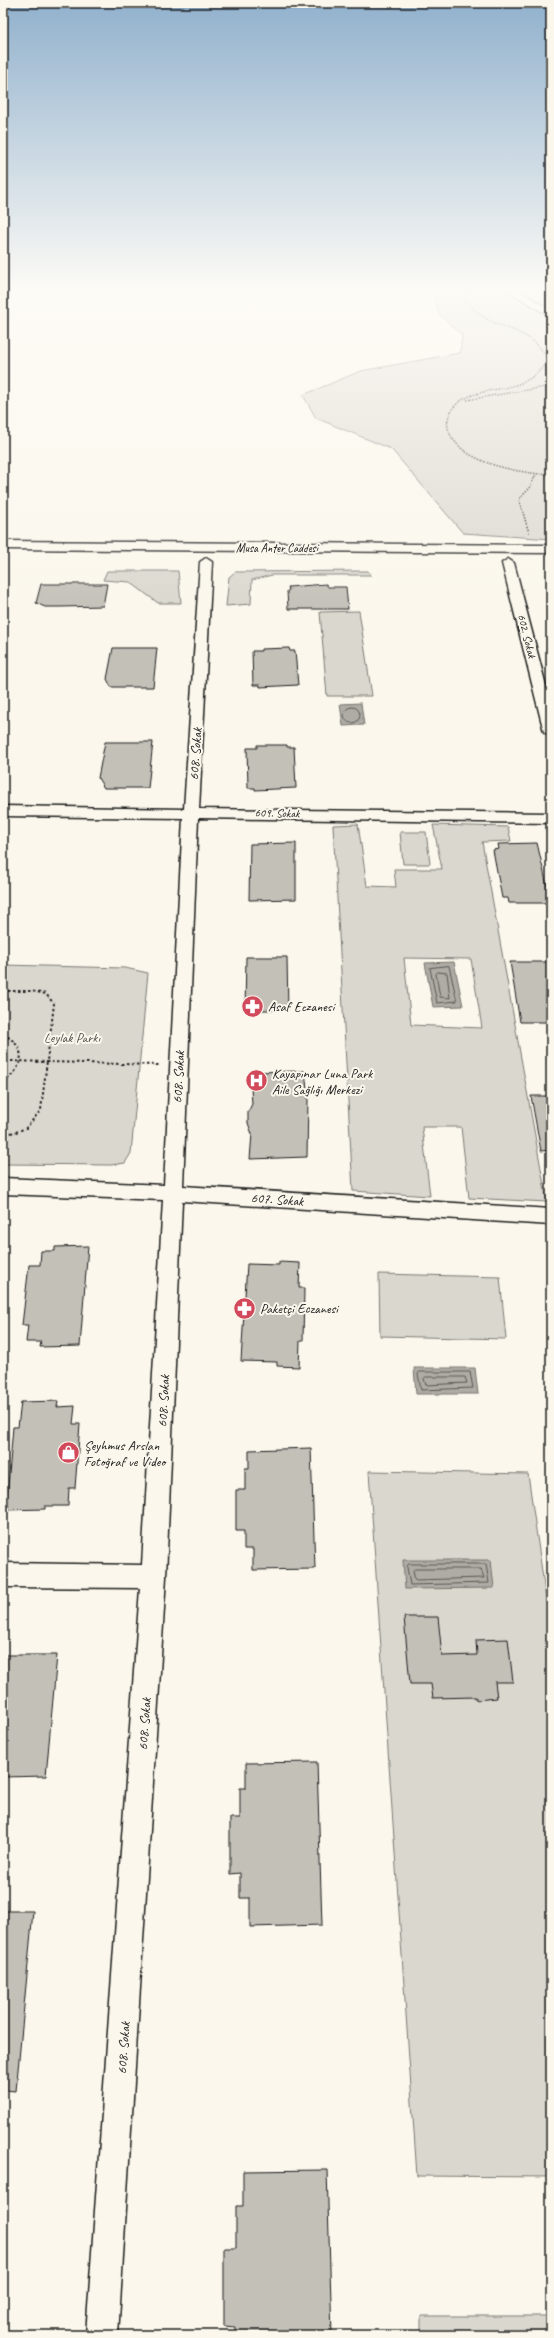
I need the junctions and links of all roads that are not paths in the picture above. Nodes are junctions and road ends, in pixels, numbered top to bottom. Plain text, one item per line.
1 (3, 545) edge
2 (551, 549) edge
3 (206, 562) dead end
4 (492, 563) dead end
5 (508, 563) junction
6 (522, 563) dead end
7 (551, 732) edge
8 (3, 810) edge
9 (191, 812) junction
10 (551, 818) edge
11 (3, 1186) edge
12 (173, 1193) junction
13 (551, 1218) edge
14 (3, 1575) edge
15 (154, 1577) junction
16 (102, 2335) edge

1 - 2 main road, Musa Anter Caddesi
3 - 9 street, 608. Sokak
4 - 5 main road
5 - 6 main road
5 - 7 street, 602. Sokak
8 - 9 street, 609. Sokak
9 - 10 street, 609. Sokak
9 - 12 street, 608. Sokak
11 - 12 street, 607. Sokak
12 - 13 street, 607. Sokak
12 - 15 street, 608. Sokak
14 - 15 street
15 - 16 street, 608. Sokak

